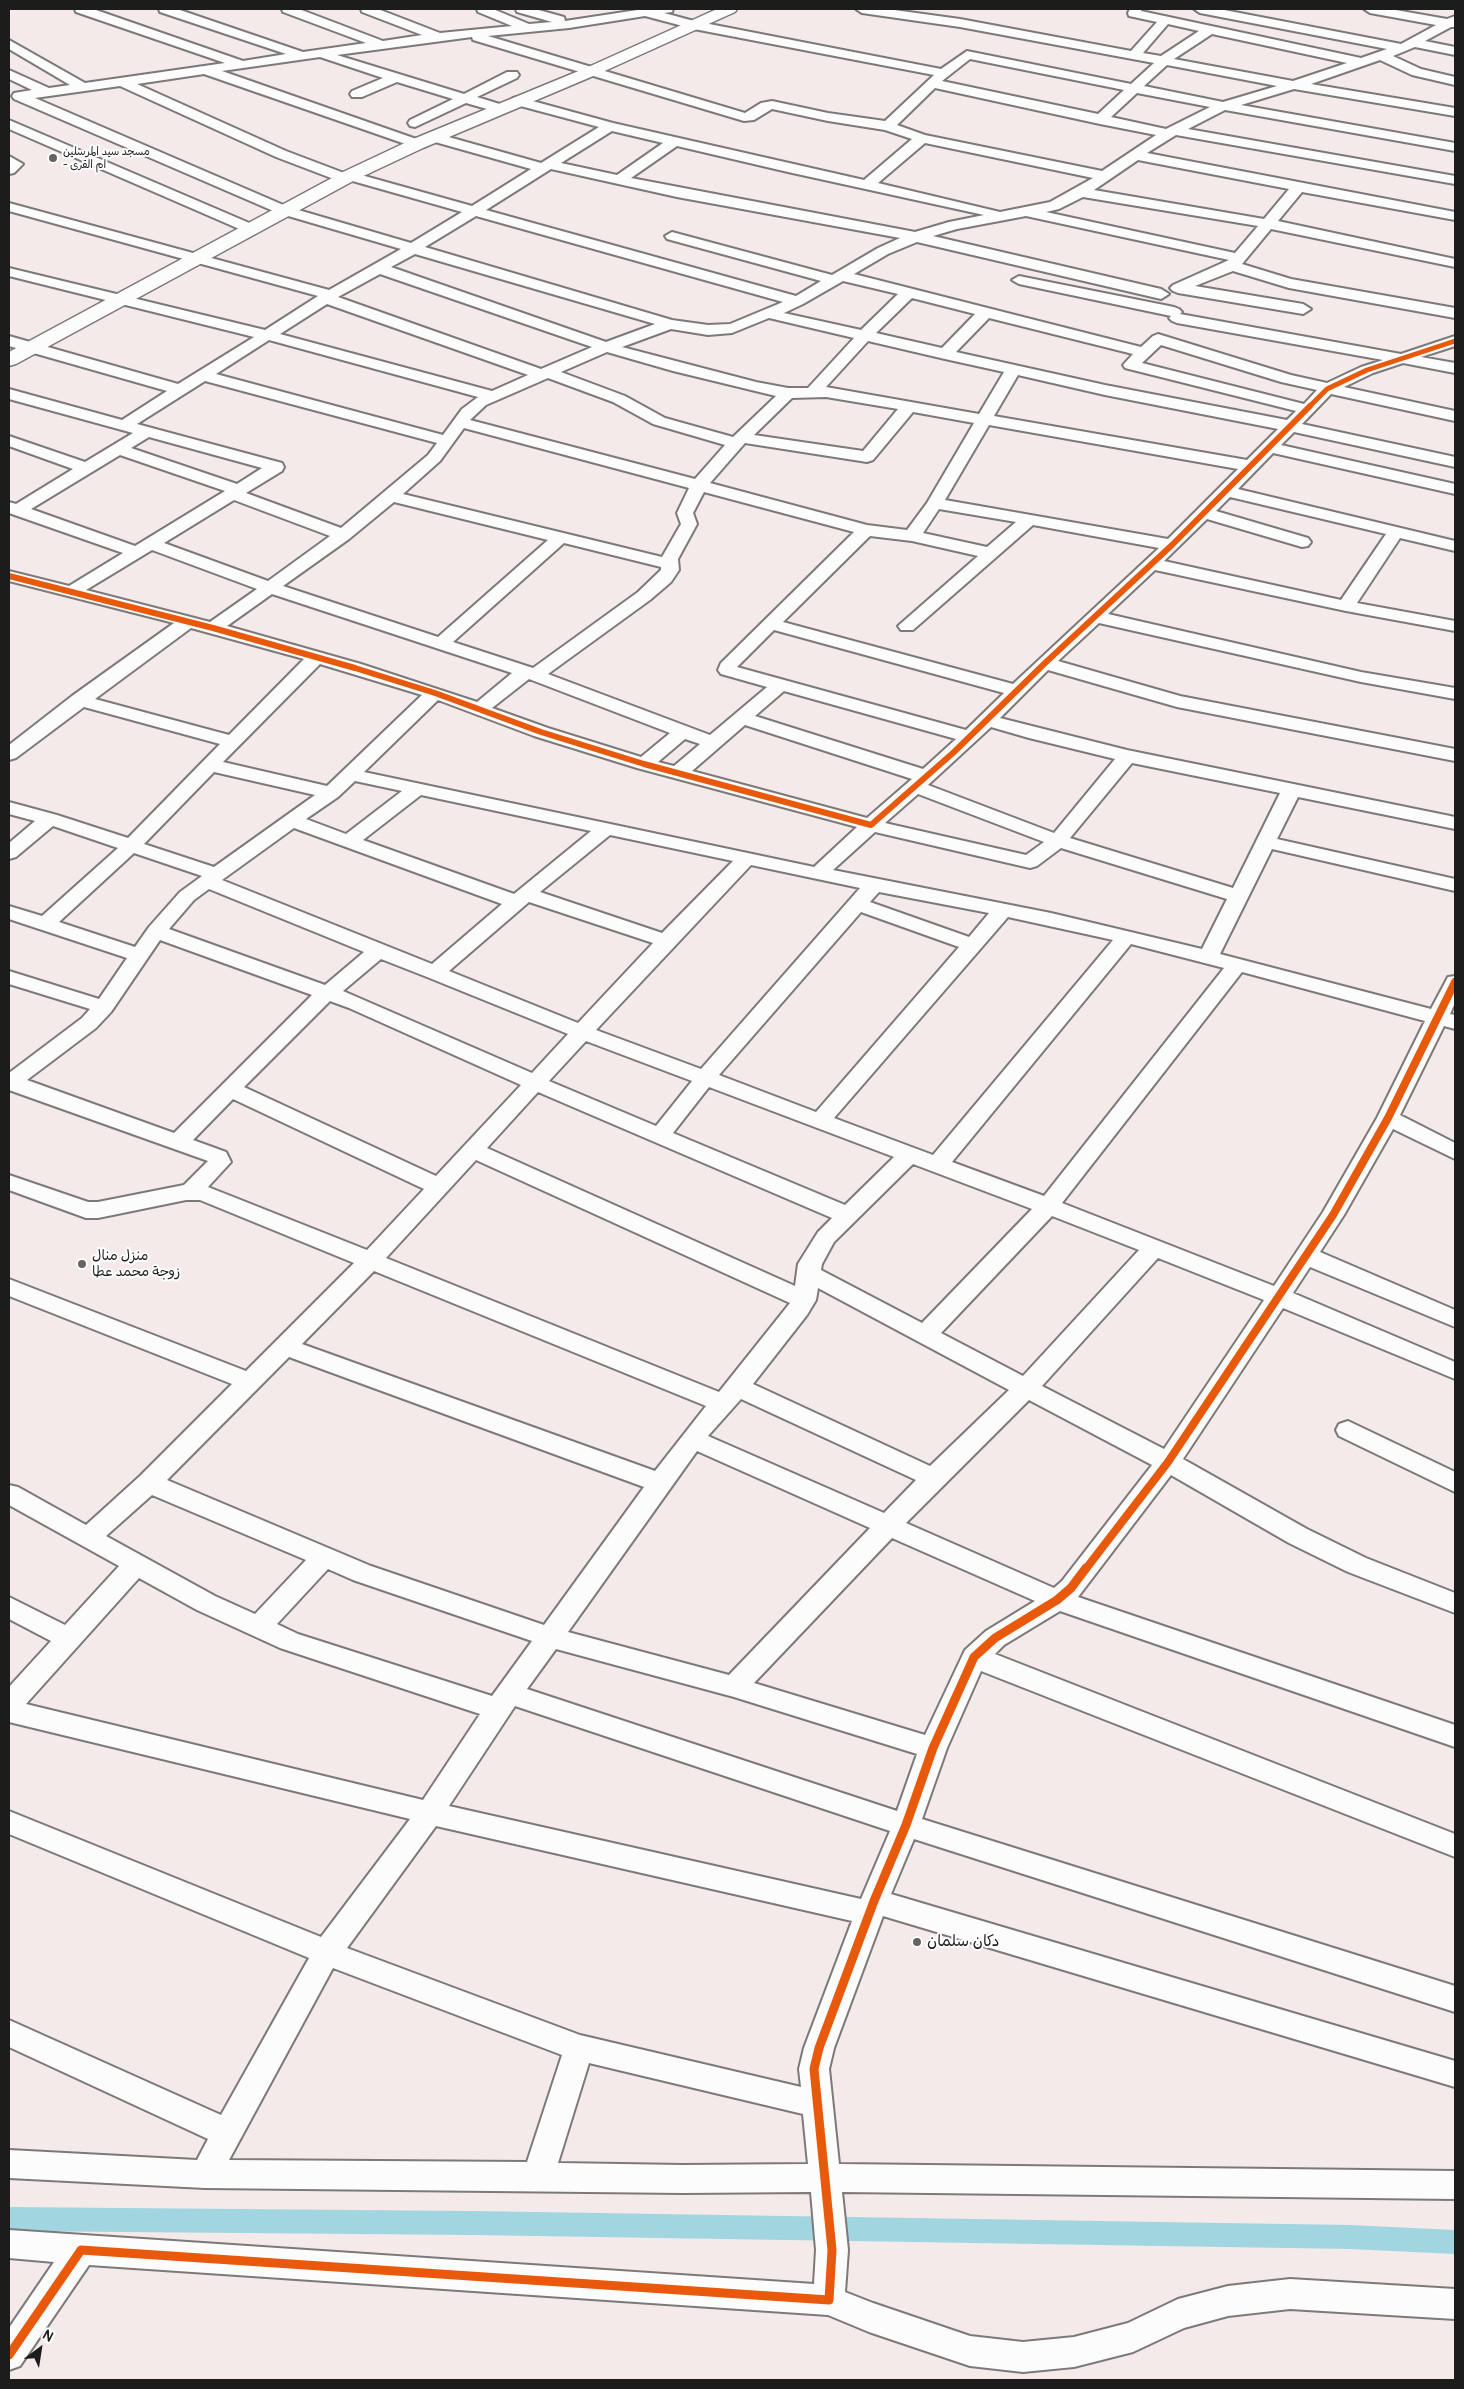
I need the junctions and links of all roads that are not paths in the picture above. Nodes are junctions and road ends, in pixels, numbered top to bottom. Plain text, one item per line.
1 (81, 9) edge
2 (165, 9) edge
3 (288, 9) edge
4 (367, 9) edge
5 (483, 9) edge
6 (522, 9) edge
7 (632, 9) edge
8 (667, 9) edge
9 (729, 9) edge
10 (862, 9) edge
11 (969, 9) edge
12 (1136, 9) edge
13 (1200, 9) edge
14 (1204, 9) edge
15 (1370, 9) edge
16 (646, 13) junction
17 (1166, 19) junction
18 (953, 21) junction
19 (1453, 22) edge
20 (569, 24) junction
21 (694, 25) junction
22 (527, 28) junction
23 (1210, 29) junction
24 (1000, 30) junction
25 (467, 34) junction
26 (437, 37) junction
27 (9, 44) edge
28 (381, 44) junction
29 (1409, 45) junction
30 (1455, 51) edge
31 (318, 53) junction
32 (302, 55) junction
33 (968, 55) junction
34 (1134, 55) junction
35 (1382, 56) junction
36 (1164, 60) junction
37 (1363, 62) junction
38 (242, 64) junction
39 (204, 69) junction
40 (592, 71) junction
41 (944, 73) junction
42 (9, 74) edge
43 (1425, 74) junction
44 (512, 75) dead end
45 (396, 77) junction
46 (120, 81) junction
47 (1455, 81) edge
48 (932, 83) junction
49 (1294, 86) junction
50 (83, 87) junction
51 (1136, 89) junction
52 (47, 92) junction
53 (357, 94) dead end
54 (14, 97) edge
55 (466, 98) junction
56 (518, 101) junction
57 (1412, 105) junction
58 (1223, 106) junction
59 (501, 109) junction
60 (1455, 112) edge
61 (66, 116) junction
62 (1100, 120) junction
63 (414, 123) dead end
64 (9, 124) edge
65 (610, 126) junction
66 (888, 126) junction
67 (26, 131) junction
68 (1170, 132) junction
69 (433, 138) junction
70 (922, 138) junction
71 (675, 141) junction
72 (417, 144) junction
73 (1455, 146) edge
74 (1134, 156) junction
75 (9, 160) edge
76 (546, 166) junction
77 (9, 170) edge
78 (1105, 176) junction
79 (346, 177) junction
80 (619, 180) junction
81 (1455, 180) edge
82 (867, 185) junction
83 (1299, 187) junction
84 (1081, 192) junction
85 (9, 208) edge
86 (283, 210) junction
87 (472, 212) junction
88 (1028, 212) junction
89 (1002, 215) junction
90 (1455, 216) edge
91 (1269, 224) junction
92 (249, 228) junction
93 (672, 236) dead end
94 (916, 237) junction
95 (414, 248) junction
96 (196, 258) junction
97 (1235, 262) junction
98 (1455, 262) edge
99 (378, 268) junction
100 (9, 272) edge
101 (839, 278) junction
102 (1019, 280) dead end
103 (1319, 287) junction
104 (1178, 288) junction
105 (908, 293) junction
106 (1161, 294) junction
107 (328, 296) junction
108 (120, 298) junction
109 (798, 300) junction
110 (1303, 309) junction
111 (985, 313) junction
112 (1455, 313) edge
113 (770, 314) junction
114 (1176, 315) junction
115 (670, 324) junction
116 (267, 335) junction
117 (864, 336) junction
118 (1282, 338) junction
119 (1158, 339) junction
120 (9, 340) edge
121 (1455, 341) edge
122 (31, 347) junction
123 (606, 347) junction
124 (1144, 352) junction
125 (945, 354) junction
126 (1405, 358) junction
127 (9, 360) edge
128 (1131, 365) junction
129 (1455, 368) edge
130 (1013, 370) junction
131 (545, 374) junction
132 (204, 376) junction
133 (1326, 389) junction
134 (180, 390) junction
135 (1105, 390) junction
136 (813, 392) junction
137 (788, 393) junction
138 (9, 394) edge
139 (493, 396) junction
140 (909, 406) junction
141 (1306, 409) junction
142 (1455, 416) edge
143 (982, 419) junction
144 (460, 422) junction
145 (123, 426) junction
146 (1290, 426) junction
147 (146, 432) junction
148 (739, 440) junction
149 (9, 441) edge
150 (448, 441) junction
151 (1366, 442) junction
152 (1269, 447) junction
153 (118, 449) junction
154 (1455, 462) edge
155 (1352, 465) junction
156 (1251, 466) junction
157 (86, 468) junction
158 (699, 485) junction
159 (1455, 489) edge
160 (237, 492) junction
161 (1227, 492) junction
162 (391, 496) junction
163 (935, 502) junction
164 (13, 508) edge
165 (1205, 513) junction
166 (1029, 520) junction
167 (866, 530) junction
168 (1394, 533) junction
169 (343, 535) junction
170 (912, 536) junction
171 (560, 538) junction
172 (1302, 542) dead end
173 (1172, 545) junction
174 (1455, 546) edge
175 (144, 548) junction
176 (990, 553) junction
177 (669, 564) junction
178 (1152, 564) junction
179 (9, 576) edge
180 (271, 588) junction
181 (71, 592) junction
182 (1346, 606) junction
183 (1096, 617) junction
184 (187, 622) junction
185 (771, 624) junction
186 (907, 626) dead end
187 (1455, 626) edge
188 (213, 628) junction
189 (442, 643) junction
190 (316, 657) junction
191 (1045, 663) junction
192 (530, 674) junction
193 (779, 686) junction
194 (1017, 691) junction
195 (435, 693) junction
196 (1455, 694) edge
197 (79, 700) junction
198 (478, 710) junction
199 (742, 718) junction
200 (988, 720) junction
201 (682, 732) junction
202 (970, 737) junction
203 (232, 742) junction
204 (713, 743) junction
205 (9, 754) edge
206 (1455, 755) edge
207 (1127, 756) junction
208 (644, 764) junction
209 (210, 765) junction
210 (678, 773) junction
211 (351, 775) junction
212 (922, 782) junction
213 (417, 789) junction
214 (1292, 789) junction
215 (331, 792) junction
216 (9, 808) edge
217 (50, 818) junction
218 (290, 820) junction
219 (1455, 823) edge
220 (871, 825) junction
221 (607, 828) junction
222 (349, 841) junction
223 (1058, 841) junction
224 (1266, 842) junction
225 (132, 845) junction
226 (9, 852) edge
227 (747, 858) junction
228 (819, 873) junction
229 (211, 877) junction
230 (874, 885) junction
231 (1455, 885) edge
232 (1239, 896) junction
233 (521, 898) junction
234 (858, 904) junction
235 (1003, 910) junction
236 (9, 913) edge
237 (46, 924) junction
238 (156, 931) junction
239 (1126, 937) junction
240 (666, 941) junction
241 (972, 945) junction
242 (379, 950) junction
243 (140, 955) junction
244 (1208, 957) junction
245 (1237, 965) junction
246 (434, 973) junction
247 (9, 977) edge
248 (1455, 982) edge
249 (327, 992) junction
250 (104, 1007) junction
251 (1446, 1020) edge
252 (582, 1032) junction
253 (12, 1077) edge
254 (706, 1077) junction
255 (535, 1083) junction
256 (232, 1090) junction
257 (1388, 1118) junction
258 (820, 1121) junction
259 (660, 1135) junction
260 (179, 1142) junction
261 (473, 1150) junction
262 (1455, 1152) edge
263 (909, 1155) junction
264 (937, 1166) junction
265 (9, 1182) edge
266 (439, 1188) junction
267 (191, 1191) junction
268 (1048, 1206) junction
269 (847, 1215) junction
270 (1154, 1248) junction
271 (1307, 1256) junction
272 (371, 1260) junction
273 (807, 1273) junction
274 (9, 1287) edge
275 (1280, 1297) junction
276 (804, 1300) junction
277 (1455, 1319) edge
278 (926, 1334) junction
279 (286, 1347) junction
280 (1455, 1371) edge
281 (250, 1382) junction
282 (1027, 1387) junction
283 (730, 1395) junction
284 (1348, 1430) dead end
285 (692, 1439) junction
286 (1168, 1462) junction
287 (933, 1478) junction
288 (149, 1483) junction
289 (660, 1483) junction
290 (1455, 1483) edge
291 (9, 1494) edge
292 (887, 1526) junction
293 (90, 1537) junction
294 (324, 1557) junction
295 (136, 1564) junction
296 (1057, 1600) junction
297 (1455, 1604) edge
298 (9, 1607) edge
299 (259, 1627) junction
300 (550, 1637) junction
301 (67, 1638) junction
302 (974, 1657) junction
303 (734, 1687) junction
304 (504, 1702) junction
305 (9, 1705) edge
306 (9, 1711) edge
307 (1455, 1736) edge
308 (933, 1748) junction
309 (430, 1813) junction
310 (9, 1822) edge
311 (906, 1825) junction
312 (1455, 1846) edge
313 (872, 1907) junction
314 (327, 1952) junction
315 (1455, 1999) edge
316 (9, 2033) edge
317 (579, 2048) junction
318 (1455, 2074) edge
319 (817, 2104) junction
320 (228, 2133) junction
321 (9, 2164) edge
322 (206, 2174) junction
323 (538, 2176) junction
324 (825, 2178) junction
325 (1455, 2186) edge
326 (9, 2244) edge
327 (81, 2250) junction
328 (828, 2300) junction
329 (1455, 2304) edge
330 (9, 2356) edge

1 - 38 street
2 - 32 street
3 - 28 street
4 - 26 street
5 - 22 street
6 - 20 street
7 - 16 street
8 - 16 street
9 - 21 street
10 - 18 street
11 - 18 street
12 - 17 street
13 - 14 street
14 - 29 street
15 - 19 street
16 - 20 street
16 - 21 street
17 - 23 street
17 - 34 street
18 - 24 street
19 - 29 street
20 - 22 street
21 - 40 street
21 - 41 street
22 - 25 street
23 - 36 street
23 - 37 street
24 - 33 street
24 - 34 street
25 - 26 street
25 - 40 street
26 - 28 street
27 - 50 street
28 - 31 street
29 - 30 street
29 - 35 street
31 - 32 street
31 - 45 street
32 - 38 street
33 - 41 street
33 - 51 street
34 - 36 street
35 - 37 street
35 - 43 street
36 - 49 street
36 - 51 street
37 - 49 street
38 - 39 street
39 - 46 street
39 - 72 street
40 - 56 street
40 - 66 street
41 - 48 street
42 - 52 street
43 - 47 street
43 - 57 street
44 - 55 street
45 - 53 street
45 - 55 street
46 - 50 street
46 - 79 street
48 - 62 street
48 - 66 street
49 - 57 street
49 - 58 street
50 - 52 street
51 - 58 street
51 - 62 street
52 - 54 street
54 - 61 street
55 - 59 street
55 - 63 street
56 - 59 street
56 - 65 street
57 - 60 street
58 - 68 street
58 - 73 street
59 - 69 street
61 - 67 street
61 - 86 street
62 - 68 street
64 - 67 street
65 - 71 street
65 - 76 street
66 - 70 street
67 - 92 street
68 - 74 street
68 - 81 street
69 - 72 street
69 - 76 street
70 - 78 street
70 - 82 street
71 - 80 street
71 - 82 street
72 - 79 street
74 - 78 street
74 - 83 street
75 - 77 street
76 - 80 street
76 - 87 street
78 - 84 street
79 - 86 street
79 - 87 street
80 - 94 street
82 - 89 street
83 - 90 street
83 - 91 street
84 - 88 street
84 - 91 street
85 - 96 street
86 - 92 street
86 - 95 street
87 - 95 street
87 - 109 street
88 - 89 street
88 - 97 street
89 - 94 street
91 - 97 street
91 - 98 street
92 - 96 street
93 - 101 street
94 - 101 street
94 - 106 street
95 - 99 street
95 - 115 street
96 - 107 street
96 - 108 street
97 - 103 street
97 - 104 street
99 - 107 street
99 - 123 street
100 - 108 street
101 - 105 street
101 - 109 street
102 - 114 street
103 - 110 street
103 - 112 street
104 - 106 street
104 - 110 street
105 - 111 street
105 - 117 street
106 - 114 street
107 - 116 street
107 - 131 street
108 - 116 street
108 - 122 street
109 - 113 street
110 - 118 street
111 - 124 street
111 - 125 street
113 - 115 street
113 - 117 street
114 - 118 street
114 - 119 street
115 - 123 street
116 - 132 street
116 - 139 street
117 - 125 street
117 - 136 street
118 - 126 street
119 - 124 street
119 - 133 street
120 - 122 street
121 - 126 street
122 - 127 street
122 - 134 street
123 - 131 street
123 - 137 street
124 - 128 street
125 - 130 street
126 - 129 street
126 - 133 street
128 - 135 street
128 - 141 street
130 - 135 street
130 - 143 street
131 - 139 street
131 - 148 street
132 - 134 street
132 - 150 street
133 - 141 street
133 - 142 street
134 - 145 street
135 - 146 street
136 - 137 street
136 - 140 street
137 - 148 street
138 - 145 street
139 - 144 street
140 - 143 street
140 - 148 street
141 - 146 street
143 - 156 street
143 - 163 street
144 - 150 street
144 - 158 street
145 - 147 street
146 - 151 street
146 - 152 street
147 - 153 street
147 - 160 street
148 - 158 street
149 - 157 street
150 - 162 street
151 - 154 street
151 - 155 street
152 - 155 street
152 - 156 street
153 - 157 street
153 - 160 street
155 - 159 street
156 - 161 street
157 - 164 street
158 - 167 street
158 - 177 street
160 - 169 street
160 - 175 street
161 - 165 street
161 - 168 street
162 - 169 street
162 - 171 street
163 - 166 street
163 - 170 street
164 - 175 street
165 - 172 street
165 - 173 street
166 - 173 street
166 - 176 street
167 - 170 street
167 - 185 street
168 - 174 street
168 - 182 street
169 - 180 street
170 - 176 street
171 - 177 street
171 - 189 street
173 - 178 street
175 - 180 street
175 - 181 street
176 - 186 street
177 - 192 street
178 - 182 street
178 - 183 street
179 - 181 street
180 - 188 street
180 - 189 street
181 - 184 street
182 - 187 street
183 - 191 street
183 - 196 street
184 - 188 street
184 - 197 street
185 - 193 street
185 - 194 street
188 - 190 street
189 - 192 street
190 - 195 street
190 - 203 street
191 - 194 street
191 - 206 street
192 - 198 street
192 - 201 street
193 - 199 street
193 - 202 street
194 - 200 street
195 - 198 street
195 - 211 street
197 - 203 street
197 - 205 street
198 - 208 street
199 - 204 street
199 - 212 street
200 - 202 street
200 - 207 street
201 - 204 street
201 - 208 street
202 - 212 street
203 - 209 street
204 - 210 street
207 - 214 street
207 - 223 street
208 - 210 street
209 - 215 street
209 - 225 street
210 - 220 street
211 - 213 street
211 - 215 street
212 - 220 street
212 - 223 street
213 - 221 street
213 - 222 street
214 - 219 street
214 - 224 street
215 - 218 street
216 - 217 street
217 - 225 street
217 - 226 street
218 - 222 street
218 - 229 street
220 - 223 street
220 - 228 street
221 - 227 street
221 - 233 street
222 - 233 street
223 - 232 street
224 - 231 street
224 - 232 street
225 - 229 street
225 - 237 street
227 - 228 street
227 - 240 street
228 - 230 street
229 - 238 street
229 - 242 street
230 - 234 street
230 - 235 street
232 - 244 street
233 - 240 street
233 - 246 street
234 - 241 street
234 - 254 street
235 - 239 street
235 - 241 street
236 - 237 street
237 - 243 street
238 - 243 street
238 - 249 street
239 - 244 street
239 - 264 street
240 - 252 street
241 - 258 street
242 - 246 street
242 - 249 street
243 - 250 street
244 - 245 street
245 - 251 street
245 - 268 street
246 - 252 street
247 - 250 street
248 - 251 street
249 - 255 street
249 - 256 street
250 - 253 street
251 - 257 street
252 - 254 street
252 - 255 street
253 - 260 street
254 - 258 street
254 - 259 street
255 - 259 street
255 - 261 street
256 - 260 street
256 - 266 street
257 - 262 street
257 - 271 street
258 - 263 street
259 - 269 street
260 - 267 street
261 - 266 street
261 - 276 street
263 - 264 street
263 - 269 street
264 - 268 street
265 - 267 street
266 - 272 street
267 - 272 street
268 - 270 street
268 - 278 street
269 - 273 street
270 - 275 street
270 - 282 street
271 - 275 street
271 - 277 street
272 - 279 street
272 - 283 street
273 - 276 street
273 - 278 street
274 - 281 street
275 - 280 street
275 - 286 street
276 - 283 street
278 - 282 street
279 - 281 street
279 - 289 street
281 - 288 street
282 - 286 street
282 - 287 street
283 - 285 street
283 - 287 street
284 - 290 street
285 - 289 street
285 - 292 street
286 - 296 street
286 - 297 street
287 - 292 street
288 - 293 street
288 - 294 street
289 - 300 street
291 - 293 street
292 - 296 street
292 - 303 street
293 - 295 street
294 - 299 street
294 - 300 street
295 - 299 street
295 - 301 street
296 - 302 street
296 - 307 street
298 - 301 street
299 - 304 street
300 - 303 street
300 - 304 street
301 - 305 street
302 - 308 street
302 - 312 street
303 - 308 street
304 - 309 street
304 - 311 street
306 - 309 street
308 - 311 street
309 - 313 street
309 - 314 street
310 - 314 street
311 - 313 street
311 - 315 street
313 - 318 street
313 - 319 street
314 - 317 street
314 - 320 street
316 - 320 street
317 - 319 street
317 - 323 street
319 - 324 street
320 - 322 street
321 - 322 street
322 - 323 street
323 - 324 street
324 - 325 street
324 - 328 street
326 - 327 street
327 - 328 street
327 - 330 street
328 - 329 street

